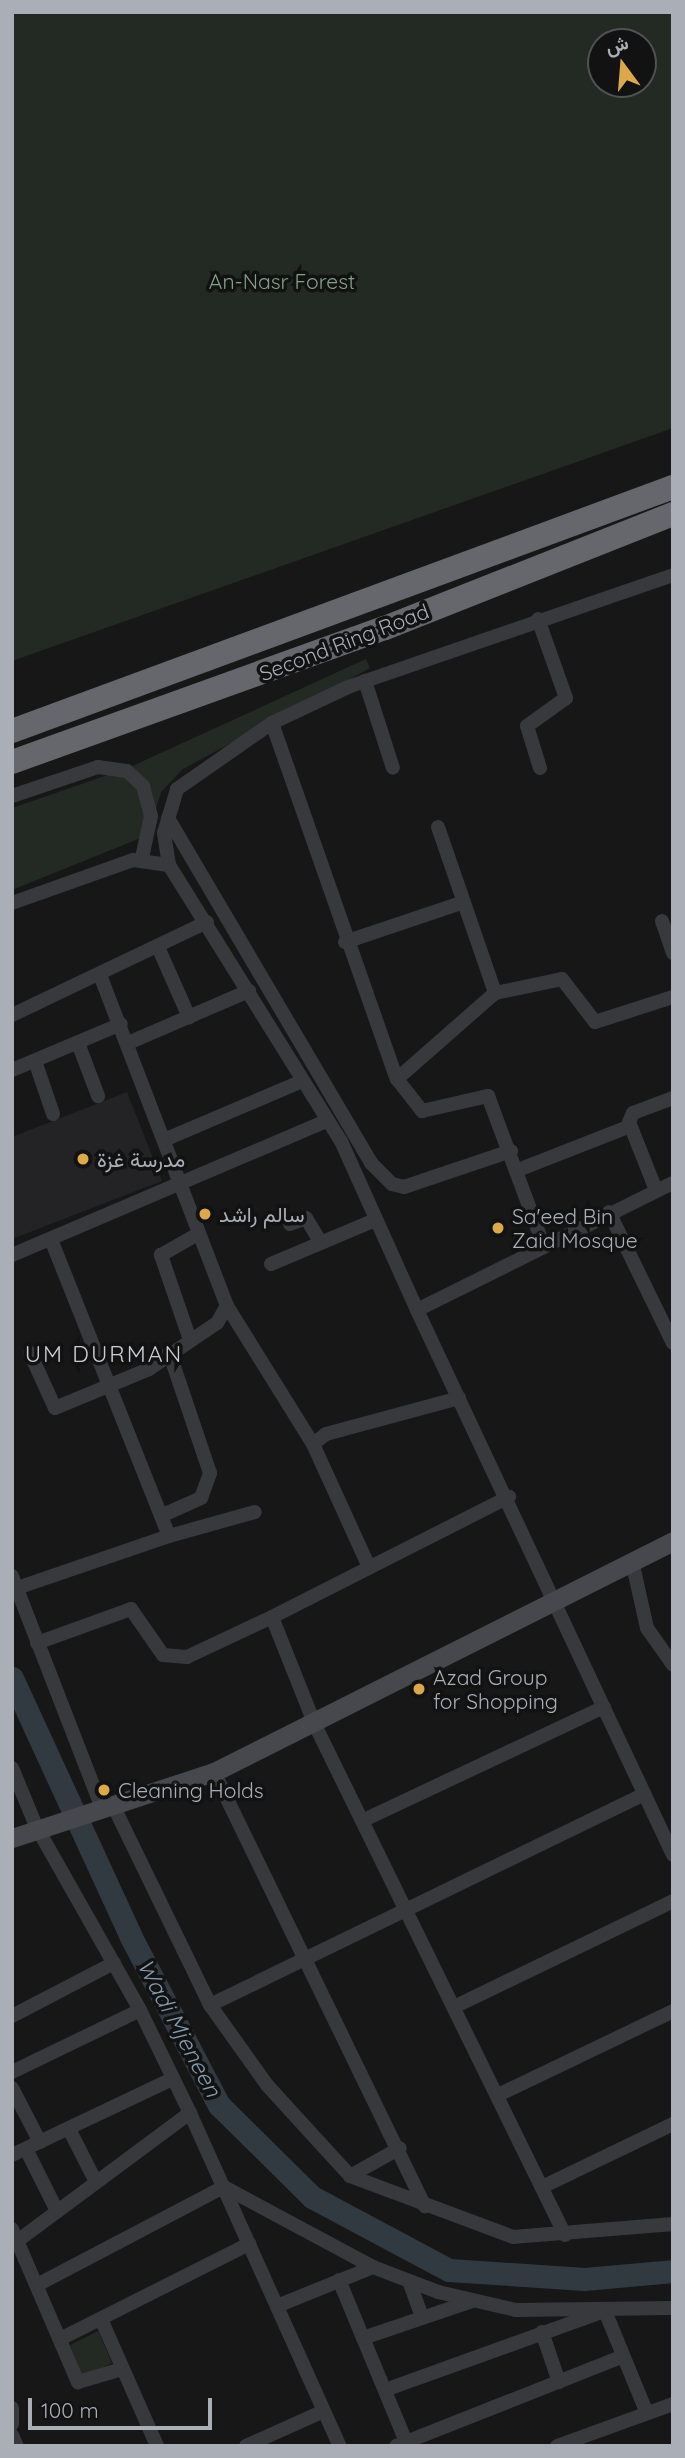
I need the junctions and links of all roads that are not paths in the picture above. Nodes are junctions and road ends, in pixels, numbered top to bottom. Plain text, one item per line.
1 (673, 486) edge
2 (673, 514) edge
3 (673, 575) edge
4 (538, 619) junction
5 (365, 681) junction
6 (272, 723) junction
7 (12, 731) edge
8 (12, 762) edge
9 (393, 768) dead end
10 (540, 768) dead end
11 (12, 796) edge
12 (168, 818) junction
13 (438, 827) dead end
14 (142, 858) junction
15 (169, 865) junction
16 (12, 903) edge
17 (461, 903) junction
18 (662, 920) dead end
19 (207, 922) junction
20 (345, 942) junction
21 (158, 947) junction
22 (673, 953) edge
23 (100, 975) junction
24 (248, 991) junction
25 (495, 993) junction
26 (673, 997) edge
27 (12, 1014) edge
28 (189, 1017) junction
29 (121, 1024) junction
30 (78, 1043) junction
31 (128, 1043) junction
32 (35, 1061) junction
33 (12, 1070) edge
34 (397, 1079) junction
35 (302, 1081) junction
36 (98, 1096) dead end
37 (673, 1098) edge
38 (54, 1114) dead end
39 (326, 1122) junction
40 (630, 1126) junction
41 (164, 1140) junction
42 (511, 1151) junction
43 (518, 1170) junction
44 (673, 1183) edge
45 (183, 1185) junction
46 (656, 1190) junction
47 (609, 1212) junction
48 (375, 1220) junction
49 (290, 1224) dead end
50 (198, 1234) junction
51 (52, 1242) junction
52 (321, 1243) junction
53 (543, 1244) junction
54 (12, 1255) edge
55 (271, 1264) dead end
56 (227, 1306) junction
57 (417, 1310) junction
58 (189, 1337) junction
59 (673, 1343) edge
60 (169, 1352) junction
61 (30, 1353) dead end
62 (111, 1386) junction
63 (459, 1398) junction
64 (313, 1444) junction
65 (509, 1497) junction
66 (255, 1512) dead end
67 (163, 1515) junction
68 (169, 1536) junction
69 (673, 1541) edge
70 (632, 1561) junction
71 (369, 1567) junction
72 (15, 1582) edge
73 (553, 1603) junction
74 (272, 1617) junction
75 (37, 1643) junction
76 (673, 1665) edge
77 (604, 1707) junction
78 (315, 1725) junction
79 (12, 1768) edge
80 (214, 1772) junction
81 (645, 1794) junction
82 (102, 1806) junction
83 (366, 1819) junction
84 (41, 1824) junction
85 (12, 1838) edge
86 (673, 1855) edge
87 (673, 1901) edge
88 (408, 1906) junction
89 (305, 1956) junction
90 (114, 1963) junction
91 (210, 2005) junction
92 (456, 2006) junction
93 (140, 2010) junction
94 (673, 2011) edge
95 (12, 2016) edge
96 (12, 2072) edge
97 (172, 2079) junction
98 (12, 2088) edge
99 (498, 2095) junction
100 (190, 2113) junction
101 (673, 2124) edge
102 (69, 2129) junction
103 (40, 2142) junction
104 (400, 2148) junction
105 (19, 2152) edge
106 (350, 2176) junction
107 (96, 2182) junction
108 (224, 2187) junction
109 (542, 2187) junction
110 (425, 2206) junction
111 (57, 2211) junction
112 (673, 2224) edge
113 (565, 2235) junction
114 (14, 2238) edge
115 (249, 2244) junction
116 (373, 2267) junction
117 (339, 2280) junction
118 (409, 2281) junction
119 (37, 2286) junction
120 (473, 2301) junction
121 (277, 2306) junction
122 (673, 2308) edge
123 (605, 2311) junction
124 (422, 2317) junction
125 (100, 2319) junction
126 (542, 2332) junction
127 (363, 2338) junction
128 (60, 2339) junction
129 (623, 2356) junction
130 (121, 2369) junction
131 (559, 2382) junction
132 (385, 2390) junction
133 (673, 2404) edge
134 (12, 2408) edge
135 (324, 2411) junction
136 (646, 2412) junction
137 (12, 2424) edge
138 (12, 2435) edge
139 (401, 2444) edge
140 (17, 2446) edge
141 (157, 2446) edge
142 (246, 2446) edge
143 (340, 2446) edge
144 (556, 2446) edge

1 - 7 highway, Second Ring Road
2 - 8 highway, Second Ring Road
3 - 4 street
4 - 5 street
4 - 10 street
5 - 6 street
5 - 9 street
6 - 12 street
6 - 20 street
11 - 14 street
12 - 15 street
12 - 42 street
13 - 17 street
14 - 15 street
14 - 16 street
15 - 19 street
17 - 20 street
17 - 25 street
18 - 22 street
19 - 21 street
19 - 24 street
20 - 34 street
21 - 23 street
21 - 28 street
23 - 27 street
23 - 29 street
24 - 28 street
24 - 35 street
25 - 26 street
25 - 34 street
28 - 31 street
29 - 30 street
29 - 31 street
30 - 32 street
30 - 36 street
31 - 41 street
32 - 33 street
32 - 38 street
34 - 42 street
35 - 39 street
35 - 41 street
37 - 40 street
39 - 45 street
39 - 48 street
40 - 43 street
40 - 46 street
41 - 45 street
42 - 43 street
43 - 53 street
44 - 46 street
45 - 50 street
45 - 51 street
46 - 47 street
47 - 53 street
47 - 59 street
48 - 52 street
48 - 57 street
49 - 52 street
50 - 56 street
50 - 58 street
51 - 54 street
51 - 62 street
52 - 55 street
53 - 57 street
56 - 58 street
56 - 64 street
57 - 63 street
58 - 60 street
60 - 62 street
60 - 67 street
61 - 62 street
62 - 67 street
63 - 64 street
63 - 65 street
64 - 71 street
65 - 71 street
65 - 73 street
66 - 68 street
67 - 68 street
68 - 72 street
69 - 70 street
70 - 73 street
70 - 76 street
71 - 74 street
72 - 75 street
73 - 77 street
73 - 78 street
74 - 75 street
74 - 78 street
75 - 82 street
77 - 81 street
77 - 83 street
78 - 80 street
78 - 83 street
79 - 84 street
80 - 82 street
80 - 89 street
81 - 86 street
81 - 88 street
82 - 84 street
82 - 91 street
83 - 88 street
84 - 85 street
84 - 90 street
87 - 92 street
88 - 89 street
88 - 92 street
89 - 91 street
89 - 104 street
90 - 93 street
90 - 95 street
91 - 106 street
92 - 99 street
93 - 96 street
93 - 97 street
94 - 99 street
97 - 100 street
97 - 102 street
98 - 103 street
99 - 109 street
100 - 107 street
100 - 108 street
101 - 109 street
102 - 103 street
102 - 107 street
103 - 105 street
104 - 106 street
104 - 110 street
105 - 111 street
106 - 110 street
107 - 111 street
108 - 115 street
108 - 116 street
108 - 119 street
109 - 113 street
110 - 113 street
111 - 114 street
112 - 113 street
114 - 119 street
115 - 121 street
115 - 125 street
116 - 117 street
116 - 118 street
117 - 121 street
117 - 127 street
118 - 120 street
118 - 124 street
119 - 128 street
120 - 123 street
120 - 124 street
121 - 135 street
122 - 123 street
123 - 126 street
123 - 129 street
124 - 127 street
125 - 128 street
125 - 130 street
126 - 131 street
126 - 132 street
127 - 132 street
128 - 130 street
129 - 131 street
129 - 136 street
130 - 141 street
131 - 139 street
132 - 139 street
133 - 136 street
134 - 137 street
135 - 142 street
135 - 143 street
136 - 144 street
138 - 140 street

